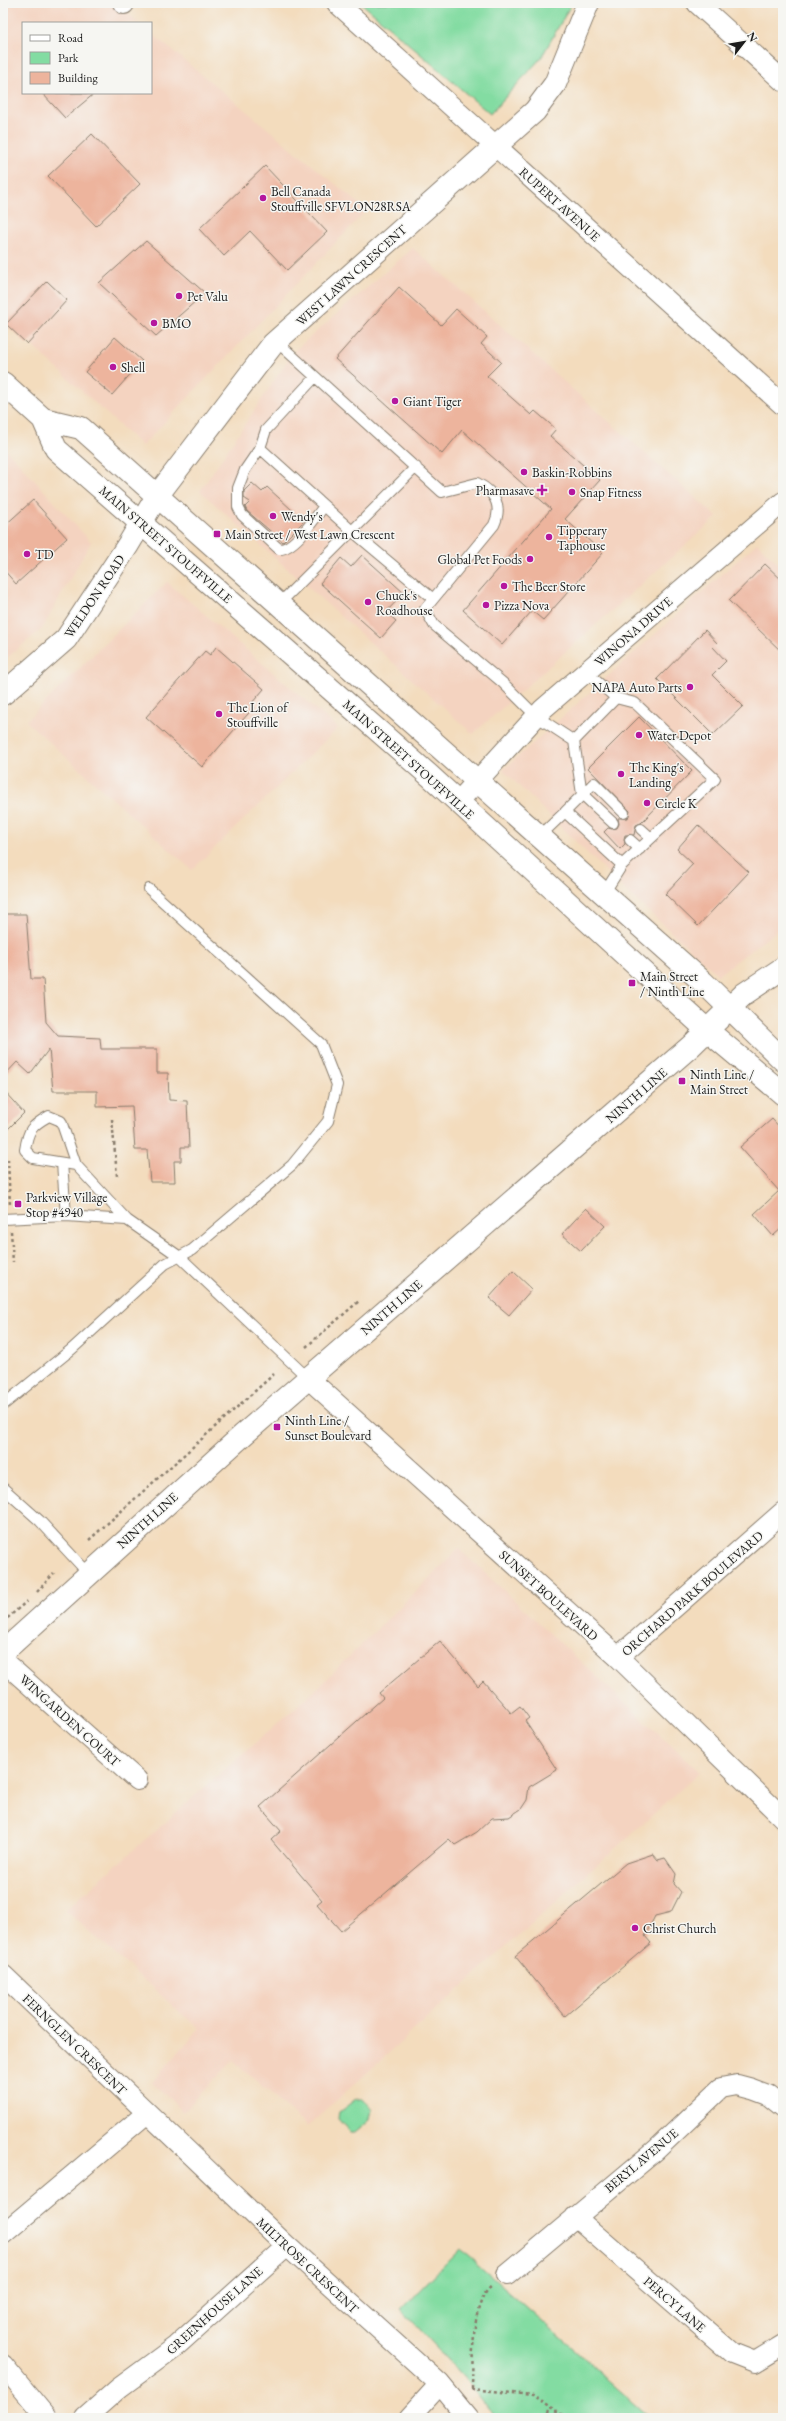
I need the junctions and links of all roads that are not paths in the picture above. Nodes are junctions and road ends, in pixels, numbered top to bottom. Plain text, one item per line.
1 (337, 3) edge
2 (588, 3) edge
3 (697, 3) edge
4 (783, 81) edge
5 (496, 146) junction
6 (276, 341) junction
7 (315, 377) junction
8 (3, 383) edge
9 (783, 405) edge
10 (43, 419) junction
11 (260, 448) junction
12 (416, 468) junction
13 (158, 496) junction
14 (783, 502) edge
15 (324, 506) junction
16 (142, 524) junction
17 (352, 531) junction
18 (432, 598) junction
19 (279, 604) junction
20 (586, 672) junction
21 (3, 694) edge
22 (616, 698) junction
23 (536, 716) junction
24 (574, 741) junction
25 (478, 782) junction
26 (582, 794) junction
27 (458, 802) junction
28 (565, 812) junction
29 (624, 812) dead end
30 (613, 823) dead end
31 (641, 829) dead end
32 (539, 837) junction
33 (651, 838) junction
34 (630, 840) dead end
35 (640, 849) junction
36 (622, 865) junction
37 (149, 889) dead end
38 (603, 895) junction
39 (783, 968) edge
40 (730, 1009) junction
41 (708, 1031) junction
42 (783, 1060) edge
43 (783, 1094) edge
44 (62, 1163) junction
45 (76, 1165) junction
46 (66, 1216) junction
47 (3, 1219) edge
48 (127, 1220) junction
49 (180, 1257) junction
50 (309, 1379) junction
51 (4, 1403) edge
52 (3, 1488) edge
53 (783, 1512) edge
54 (88, 1573) junction
55 (3, 1652) edge
56 (618, 1657) junction
57 (3, 1661) edge
58 (137, 1780) dead end
59 (783, 1818) edge
60 (4, 1977) edge
61 (783, 2107) edge
62 (147, 2112) junction
63 (575, 2217) junction
64 (3, 2234) edge
65 (287, 2246) junction
66 (507, 2275) road end
67 (783, 2345) edge
68 (3, 2365) edge
69 (440, 2384) junction
70 (462, 2411) edge
71 (47, 2418) edge
72 (85, 2418) edge
73 (409, 2418) edge

1 - 5 street, RUPERT AVENUE
2 - 5 main road, WEST LAWN CRESCENT
3 - 4 street
5 - 6 main road, WEST LAWN CRESCENT
5 - 9 street, RUPERT AVENUE
6 - 7 lane
6 - 13 main road, WEST LAWN CRESCENT
7 - 11 lane
7 - 12 lane
8 - 10 main road, MAIN STREET STOUFFVILLE
10 - 13 main road, MAIN STREET STOUFFVILLE
10 - 16 main road, MAIN STREET STOUFFVILLE
11 - 15 lane
11 - 15 lane
12 - 17 lane
12 - 18 lane
13 - 16 main road, WELDON ROAD
13 - 19 main road, MAIN STREET STOUFFVILLE
14 - 20 street, WINONA DRIVE
15 - 17 lane
16 - 21 main road, WELDON ROAD
16 - 27 main road, MAIN STREET STOUFFVILLE
17 - 18 lane
17 - 19 lane
18 - 23 lane
19 - 25 main road, MAIN STREET STOUFFVILLE
20 - 22 lane
20 - 23 street, WINONA DRIVE
22 - 24 lane
22 - 33 lane
23 - 24 lane
23 - 25 street, WINONA DRIVE
24 - 26 lane
25 - 27 street, WINONA DRIVE
25 - 32 main road, MAIN STREET STOUFFVILLE
26 - 28 lane
26 - 29 lane
26 - 30 lane
27 - 41 main road, MAIN STREET STOUFFVILLE
28 - 32 lane
28 - 36 lane
31 - 33 lane
32 - 38 main road, MAIN STREET STOUFFVILLE
33 - 35 lane
34 - 35 lane
35 - 36 lane
36 - 38 lane
37 - 49 lane
38 - 40 main road, MAIN STREET STOUFFVILLE
39 - 40 main road, NINTH LINE
40 - 41 main road, NINTH LINE
40 - 42 main road, MAIN STREET STOUFFVILLE
41 - 43 main road, MAIN STREET STOUFFVILLE
41 - 50 main road, NINTH LINE
44 - 45 lane
44 - 45 lane
44 - 46 lane
45 - 48 lane
46 - 47 lane
46 - 48 lane
48 - 49 lane
49 - 50 lane
49 - 51 lane
50 - 54 main road, NINTH LINE
50 - 56 street, SUNSET BOULEVARD
52 - 54 lane
53 - 56 street, ORCHARD PARK BOULEVARD
54 - 55 main road, NINTH LINE
56 - 59 street, SUNSET BOULEVARD
57 - 58 street, WINGARDEN COURT
60 - 62 street, FERNGLEN CRESCENT
61 - 63 street, BERYL AVENUE
62 - 64 street
62 - 65 street, MILTROSE CRESCENT
63 - 66 street, BERYL AVENUE
63 - 67 street, PERCY LANE
65 - 69 street, MILTROSE CRESCENT
65 - 72 street, GREENHOUSE LANE
68 - 71 street
69 - 70 street, MILTROSE CRESCENT
69 - 73 street

